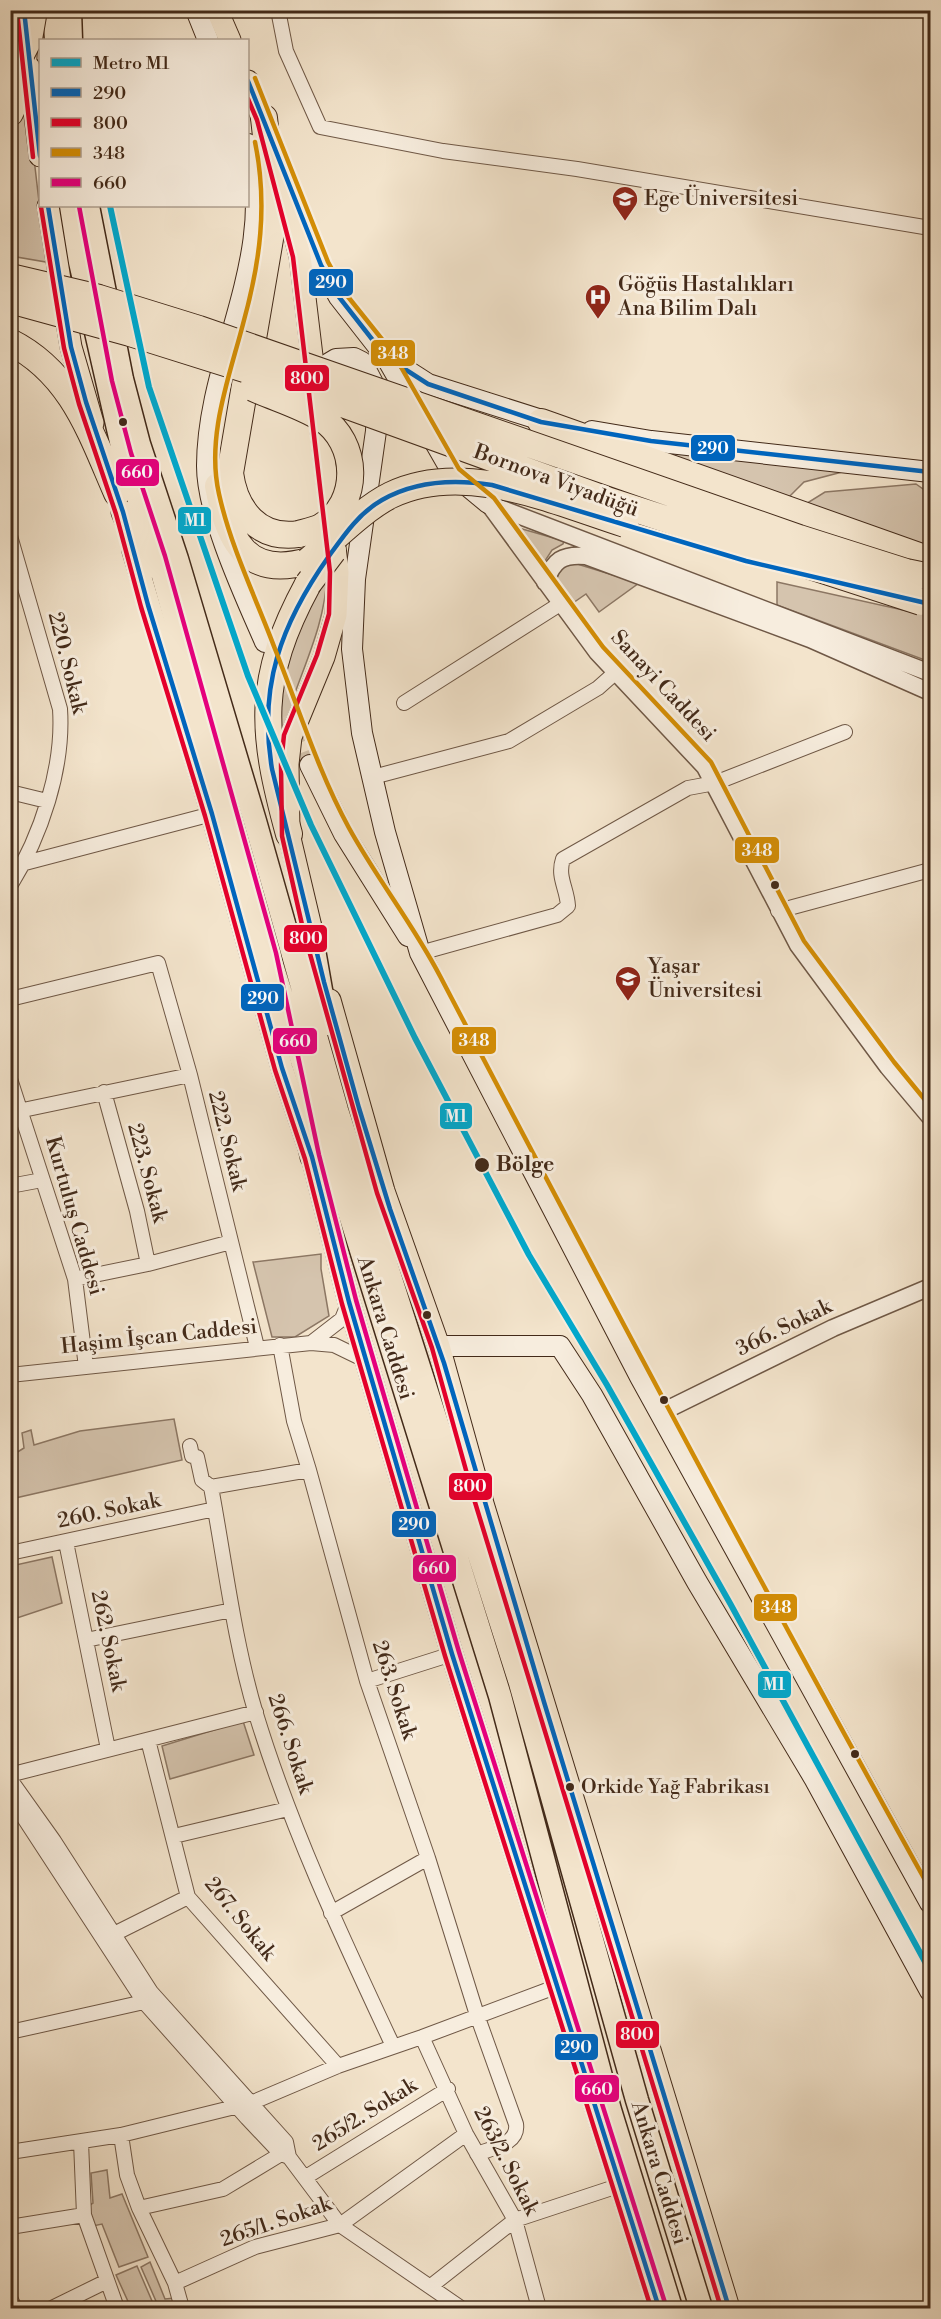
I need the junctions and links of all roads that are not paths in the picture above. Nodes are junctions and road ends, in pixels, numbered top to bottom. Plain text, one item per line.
1 (54, 10) edge
2 (70, 10) edge
3 (196, 10) edge
4 (217, 10) edge
5 (277, 14) edge
6 (28, 17) edge
7 (56, 39) edge
8 (71, 39) edge
9 (208, 39) edge
10 (230, 39) edge
11 (10, 76) edge
12 (249, 83) edge
13 (14, 107) edge
14 (264, 118) junction
15 (39, 144) edge
16 (249, 150) edge
17 (48, 207) edge
18 (71, 207) edge
19 (88, 207) edge
20 (930, 228) edge
21 (249, 272) junction
22 (10, 277) edge
23 (10, 300) edge
24 (130, 333) junction
25 (10, 342) edge
26 (386, 357) junction
27 (316, 387) junction
28 (541, 422) junction
29 (224, 463) junction
30 (891, 467) junction
31 (930, 472) edge
32 (930, 481) edge
33 (120, 502) junction
34 (488, 503) junction
35 (355, 531) junction
36 (10, 536) edge
37 (930, 560) edge
38 (308, 572) junction
39 (930, 577) edge
40 (545, 582) junction
41 (926, 603) edge
42 (560, 604) junction
43 (265, 642) dead end
44 (616, 672) junction
45 (930, 673) edge
46 (930, 692) edge
47 (404, 703) dead end
48 (845, 732) dead end
49 (208, 733) junction
50 (310, 765) tunnel mouth
51 (373, 777) junction
52 (715, 783) junction
53 (10, 792) edge
54 (47, 801) junction
55 (213, 814) junction
56 (290, 834) junction
57 (25, 862) junction
58 (930, 870) edge
59 (10, 886) edge
60 (778, 911) junction
61 (310, 927) junction
62 (420, 953) junction
63 (269, 954) junction
64 (10, 999) edge
65 (190, 1075) junction
66 (10, 1078) edge
67 (104, 1092) junction
68 (23, 1110) junction
69 (930, 1117) edge
70 (312, 1156) junction
71 (42, 1180) junction
72 (10, 1186) edge
73 (377, 1236) junction
74 (231, 1242) junction
75 (148, 1264) junction
76 (75, 1279) junction
77 (930, 1287) edge
78 (349, 1302) junction
79 (399, 1302) junction
80 (311, 1343) junction
81 (280, 1345) junction
82 (439, 1346) junction
83 (257, 1347) junction
84 (367, 1361) junction
85 (86, 1367) junction
86 (10, 1375) edge
87 (660, 1413) junction
88 (190, 1446) dead end
89 (309, 1470) junction
90 (211, 1487) junction
91 (482, 1497) junction
92 (215, 1509) junction
93 (66, 1542) junction
94 (10, 1553) edge
95 (232, 1610) junction
96 (86, 1640) junction
97 (452, 1654) junction
98 (367, 1681) junction
99 (256, 1712) junction
100 (148, 1740) junction
101 (108, 1749) junction
102 (12, 1780) edge
103 (10, 1805) edge
104 (288, 1809) junction
105 (174, 1836) junction
106 (428, 1858) junction
107 (188, 1897) junction
108 (930, 1903) edge
109 (331, 1913) junction
110 (114, 1934) junction
111 (558, 1986) junction
112 (930, 1991) edge
113 (144, 2002) junction
114 (477, 2015) junction
115 (10, 2032) edge
116 (422, 2037) junction
117 (393, 2046) junction
118 (338, 2066) junction
119 (448, 2089) junction
120 (244, 2105) junction
121 (466, 2134) junction
122 (121, 2135) junction
123 (81, 2142) junction
124 (10, 2151) edge
125 (477, 2154) junction
126 (285, 2156) junction
127 (306, 2177) junction
128 (621, 2185) junction
129 (139, 2208) junction
130 (84, 2216) junction
131 (515, 2220) junction
132 (340, 2225) junction
133 (10, 2227) edge
134 (105, 2282) junction
135 (175, 2283) junction
136 (431, 2286) junction
137 (10, 2298) edge
138 (15, 2308) edge
139 (52, 2308) edge
140 (117, 2308) edge
141 (182, 2308) edge
142 (461, 2308) edge
143 (539, 2308) edge
144 (659, 2308) edge
145 (671, 2308) edge
146 (701, 2308) edge
147 (729, 2308) edge

1 - 7 highway
2 - 8 highway
3 - 9 main road
4 - 10 main road
5 - 20 street
6 - 11 highway, bridge
6 - 13 highway
6 - 15 main road
12 - 14 main road
14 - 26 main road
14 - 27 main road
14 - 29 highway
16 - 21 main road
17 - 33 main road
18 - 49 highway, Ankara Caddesi
19 - 73 highway, Ankara Caddesi
21 - 29 highway
21 - 43 main road
22 - 39 highway, Bornova Viyadüğü, bridge
23 - 24 highway, Bornova Viyadüğü, bridge
24 - 29 highway, bridge
24 - 41 highway, Bornova Viyadüğü, bridge
25 - 33 highway
26 - 28 main road
26 - 34 main road
27 - 35 main road
27 - 56 main road
28 - 30 main road
28 - 37 highway
29 - 38 highway
30 - 31 main road
30 - 32 main road
33 - 49 highway
33 - 55 main road
34 - 35 street
34 - 40 street, Sanayi Caddesi
34 - 45 street
35 - 38 highway, bridge
35 - 41 highway, bridge
35 - 51 main road
36 - 54 street, 220. Sokak
38 - 56 highway
40 - 42 street, Sanayi Caddesi
40 - 46 street
42 - 44 street, Sanayi Caddesi
42 - 47 street
44 - 51 street
44 - 52 street, Sanayi Caddesi
48 - 52 street
49 - 63 highway, Ankara Caddesi
50 - 62 main road
51 - 62 main road
52 - 60 street, Sanayi Caddesi
52 - 62 street
53 - 54 street
54 - 57 street
55 - 57 street
55 - 70 main road
56 - 61 main road
57 - 59 street
58 - 60 street
60 - 69 street, Sanayi Caddesi
61 - 73 highway
61 - 82 main road
62 - 87 main road
63 - 70 highway
63 - 145 highway, Ankara Caddesi
64 - 65 street
65 - 67 street, 222. Sokak
65 - 74 street, 222. Sokak
66 - 68 street, Kurtuluş Caddesi
67 - 68 street, 222. Sokak
67 - 75 street, 223. Sokak
68 - 71 street, Kurtuluş Caddesi
70 - 78 main road
71 - 72 street
71 - 76 street, Kurtuluş Caddesi
73 - 79 highway, Ankara Caddesi
74 - 75 street
74 - 83 street, 222. Sokak
75 - 76 street
76 - 85 street, Kurtuluş Caddesi
77 - 87 street, 366. Sokak
78 - 80 street
78 - 84 main road
79 - 91 highway
79 - 146 highway, Ankara Caddesi
80 - 81 street, Haşim İşcan Caddesi
80 - 84 street, Haşim İşcan Caddesi
81 - 83 street, Haşim İşcan Caddesi
81 - 89 street, 263. Sokak
82 - 91 main road
82 - 112 main road
83 - 85 street, Haşim İşcan Caddesi
84 - 97 main road
85 - 86 street, Haşim İşcan Caddesi
87 - 108 main road
88 - 90 street, 266. Sokak
89 - 90 street
89 - 98 street, 263. Sokak
90 - 92 street, 266. Sokak
91 - 147 main road
92 - 93 street, 260. Sokak
92 - 95 street, 266. Sokak
93 - 94 street, 260. Sokak
93 - 96 street, 262. Sokak
95 - 96 street
95 - 99 street, 266. Sokak
96 - 101 street, 262. Sokak
97 - 98 street
97 - 111 main road
98 - 106 street, 263. Sokak
99 - 100 street
99 - 104 street, 266. Sokak
100 - 101 street
100 - 105 street, 267. Sokak
101 - 102 street
102 - 110 street
103 - 113 street
104 - 105 street
104 - 109 street, 266. Sokak
105 - 107 street, 267. Sokak
106 - 109 street
106 - 114 street, 263. Sokak
107 - 110 street
107 - 118 street, 267. Sokak
109 - 117 street, 266. Sokak
110 - 120 street
111 - 114 street
111 - 128 main road
113 - 115 street
113 - 120 street
114 - 116 street
114 - 125 street, 263. Sokak
116 - 117 street
116 - 119 street, 263/2. Sokak
117 - 118 street
118 - 120 street
119 - 121 street, 263/2. Sokak
119 - 127 street, 265/2. Sokak
120 - 122 street
120 - 126 street
121 - 125 street, 263/2. Sokak
121 - 132 street, 265/1. Sokak
122 - 123 street
122 - 129 street
123 - 124 street
123 - 130 street
125 - 131 street, 263/2. Sokak
126 - 127 street
126 - 129 street
127 - 132 street
128 - 131 street
128 - 144 main road
129 - 135 street
130 - 133 street
130 - 134 street
131 - 136 street
131 - 143 street, 263/2. Sokak
132 - 135 street, 265/1. Sokak
132 - 136 street
134 - 139 street
134 - 140 street
135 - 141 street
136 - 142 street
137 - 138 street

